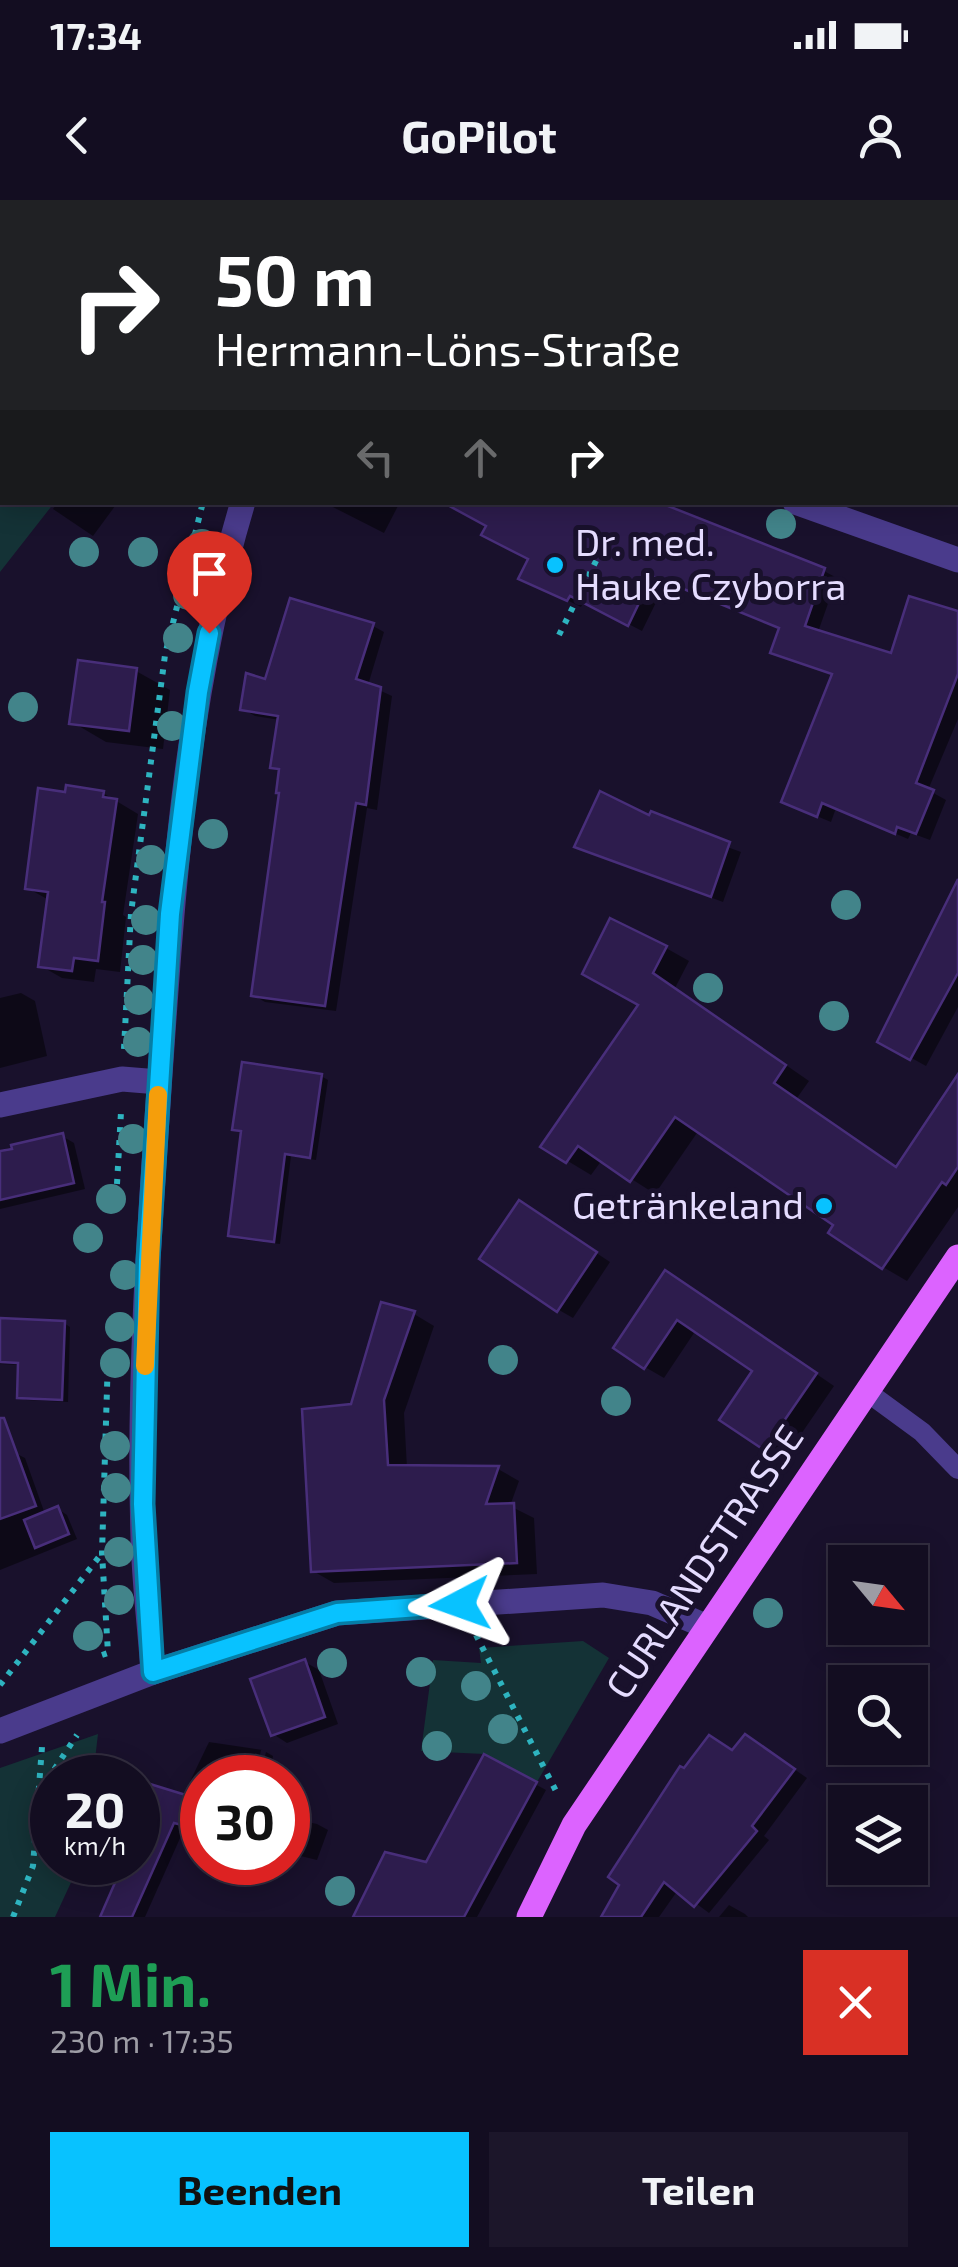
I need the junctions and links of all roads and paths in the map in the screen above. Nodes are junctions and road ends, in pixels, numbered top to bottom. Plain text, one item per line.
1 (242, 505) edge
2 (803, 505) edge
3 (603, 547) dead end
4 (958, 560) edge
5 (559, 635) dead end
6 (122, 1080) junction
7 (159, 1082) junction
8 (0, 1105) edge
9 (116, 1198) dead end
10 (958, 1257) edge
11 (108, 1355) dead end
12 (866, 1391) junction
13 (958, 1468) edge
14 (102, 1553) junction
15 (460, 1604) junction
16 (705, 1626) junction
17 (90, 1660) dead end
18 (153, 1672) junction
19 (18, 1688) dead end
20 (0, 1689) edge
21 (105, 1691) junction
22 (0, 1730) edge
23 (63, 1755) edge
24 (574, 1825) junction
25 (30, 1871) edge
26 (13, 1917) edge
27 (529, 1917) edge

1 - 7 street
2 - 4 street
3 - 5 path
6 - 7 street
6 - 8 street
6 - 9 path
7 - 18 street
10 - 12 main road, CURLANDSTRASSE
11 - 14 path
12 - 13 lane
12 - 16 main road, CURLANDSTRASSE
14 - 17 path
14 - 20 path
15 - 16 street
15 - 18 street
15 - 24 path
16 - 24 main road, CURLANDSTRASSE
18 - 21 street
19 - 20 path
21 - 22 street
21 - 23 path
24 - 27 main road, CURLANDSTRASSE
25 - 26 path

